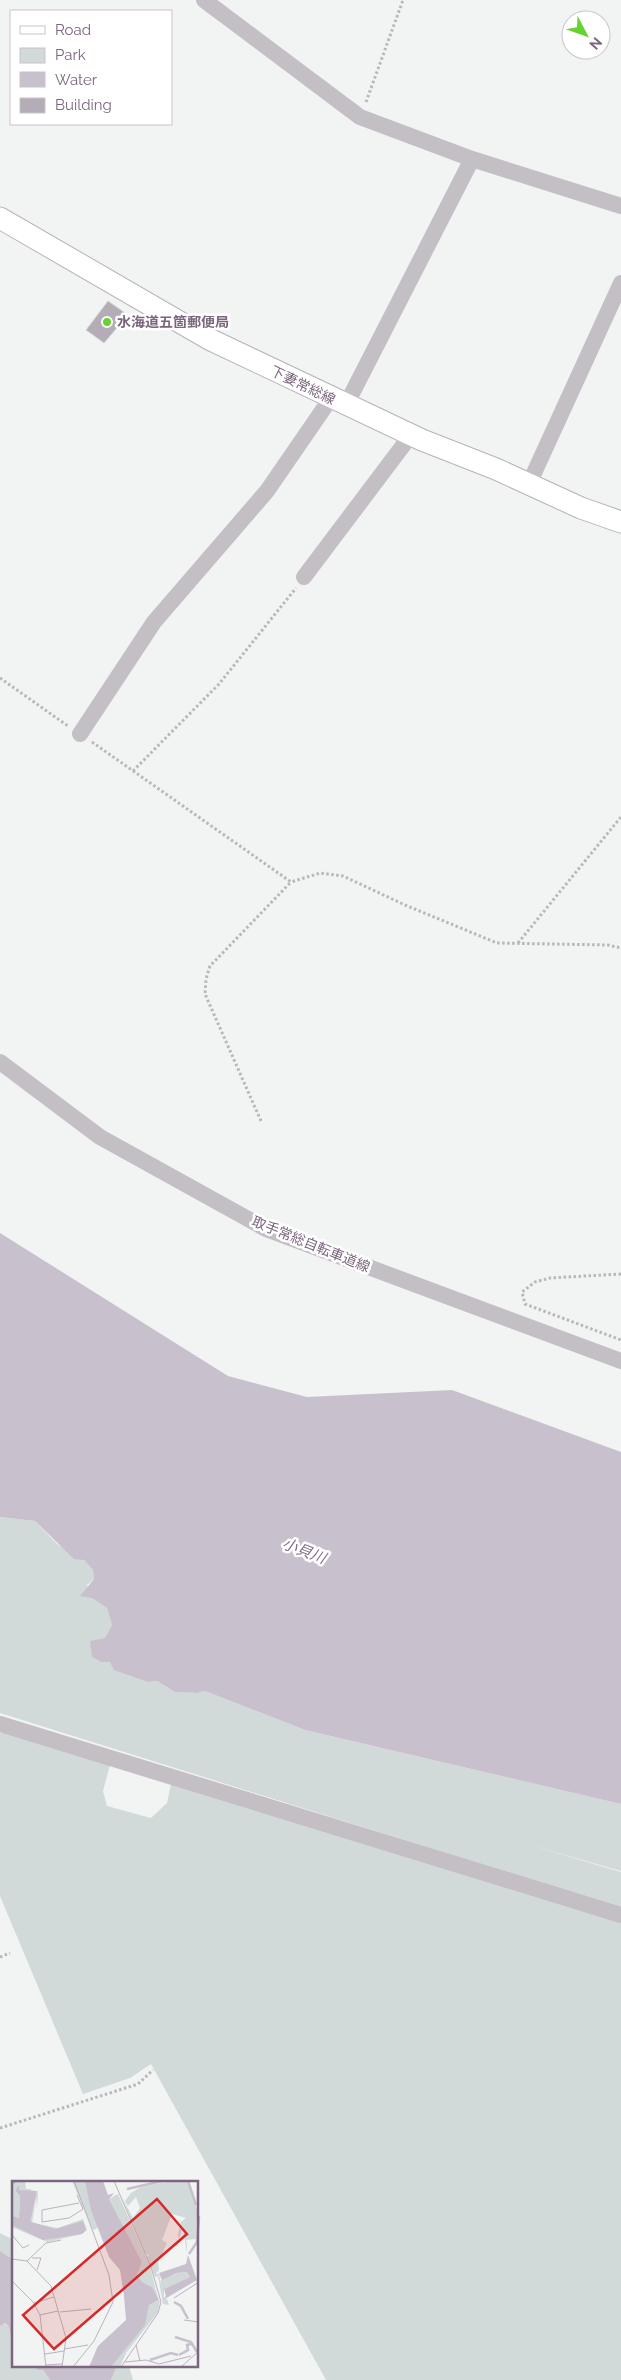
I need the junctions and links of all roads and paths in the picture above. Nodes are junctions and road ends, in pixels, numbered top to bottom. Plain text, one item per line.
1 (204, 0) edge
2 (403, 0) edge
3 (360, 117) junction
4 (472, 160) junction
5 (621, 206) edge
6 (0, 218) edge
7 (621, 283) edge
8 (338, 402) junction
9 (411, 435) junction
10 (529, 484) junction
11 (621, 522) edge
12 (304, 577) joint
13 (0, 678) edge
14 (80, 734) junction
15 (133, 771) junction
16 (621, 817) edge
17 (291, 882) junction
18 (518, 944) junction
19 (621, 948) edge
20 (0, 1062) edge
21 (261, 1121) dead end
22 (621, 1274) edge
23 (621, 1340) edge
24 (621, 1361) edge
25 (3, 1724) edge
26 (621, 1915) edge
27 (10, 1953) dead end
28 (0, 1957) edge
29 (153, 2070) dead end
30 (0, 2128) edge

1 - 3 street
2 - 3 path
3 - 4 street
4 - 5 street
4 - 8 street
6 - 8 main road, 下妻常総線
7 - 10 street
8 - 9 main road, 下妻常総線
8 - 14 street
9 - 10 main road, 下妻常総線
9 - 12 street
10 - 11 main road, 下妻常総線
12 - 15 path
13 - 14 path
14 - 15 path
15 - 17 path
16 - 18 path
17 - 18 path
17 - 21 path
18 - 19 path
20 - 24 street, 取手常総自転車道線
22 - 23 path
25 - 26 street
27 - 28 path
29 - 30 path

